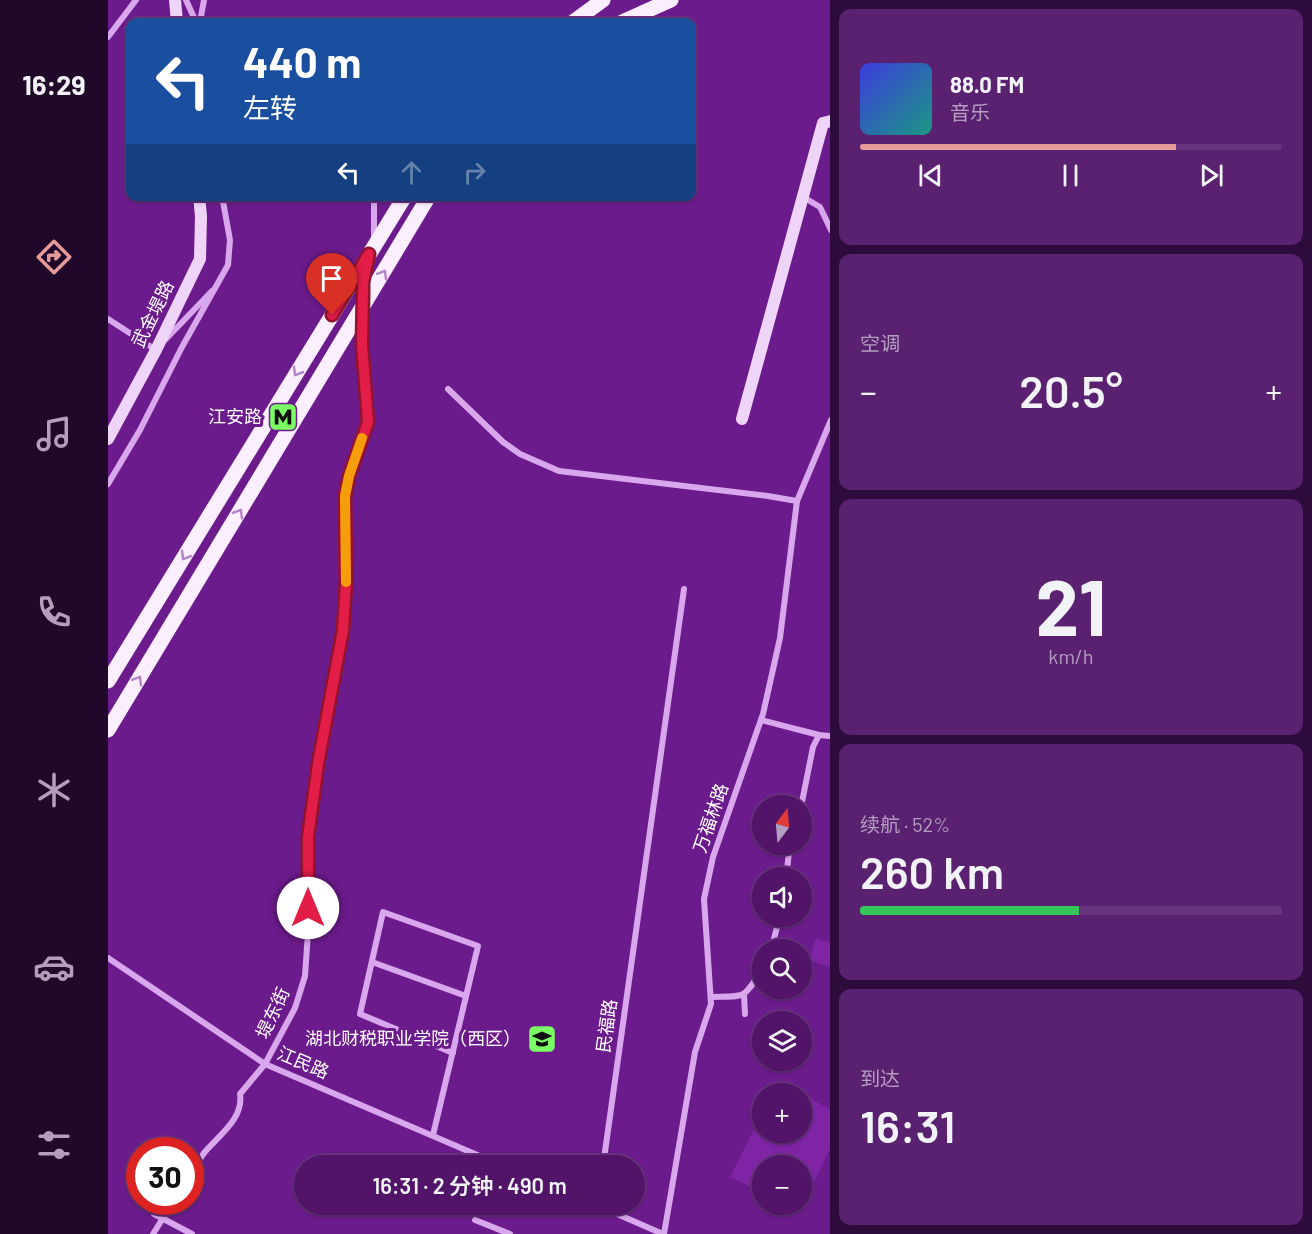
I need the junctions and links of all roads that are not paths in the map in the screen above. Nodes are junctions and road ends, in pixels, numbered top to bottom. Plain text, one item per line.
1 (136, 0) edge
2 (175, 0) edge
3 (186, 0) edge
4 (204, 0) edge
5 (603, 0) edge
6 (671, 0) edge
7 (177, 18) edge
8 (196, 18) edge
9 (199, 18) edge
10 (578, 18) edge
11 (631, 18) edge
12 (108, 37) edge
13 (830, 121) edge
14 (803, 197) junction
15 (200, 201) edge
16 (224, 201) edge
17 (374, 201) edge
18 (402, 201) edge
19 (426, 201) edge
20 (830, 228) edge
21 (369, 254) junction
22 (219, 284) junction
23 (363, 307) junction
24 (108, 319) edge
25 (156, 350) junction
26 (448, 389) dead end
27 (742, 419) dead end
28 (830, 422) edge
29 (108, 439) edge
30 (108, 484) edge
31 (797, 501) junction
32 (684, 589) dead end
33 (108, 681) edge
34 (761, 720) junction
35 (108, 730) edge
36 (819, 735) junction
37 (830, 736) edge
38 (803, 795) edge
39 (108, 958) edge
40 (372, 962) junction
41 (752, 984) edge
42 (744, 995) junction
43 (466, 996) junction
44 (711, 997) junction
45 (745, 1014) dead end
46 (453, 1053) junction
47 (265, 1064) junction
48 (433, 1135) junction
49 (204, 1153) edge
50 (478, 1155) edge
51 (605, 1155) edge
52 (156, 1215) edge
53 (164, 1215) edge
54 (619, 1215) edge
55 (162, 1218) junction
56 (475, 1220) dead end
57 (153, 1234) edge
58 (192, 1234) edge
59 (510, 1234) edge
60 (664, 1234) edge

1 - 12 street
2 - 7 street
3 - 8 street
4 - 9 street
5 - 10 main road
6 - 11 main road
13 - 14 street
14 - 20 street
14 - 27 street
15 - 25 street, 武金堤路
16 - 22 street
17 - 21 street, 堤东街
18 - 21 main road
23 -> 19 main road
21 - 23 street, 堤东街
21 -> 33 main road
22 - 25 street
22 - 30 street
35 -> 23 main road
23 - 47 street, 堤东街
24 - 25 street
25 - 29 street, 武金堤路
26 - 31 street
28 - 31 street, 万福林路
31 - 34 street, 万福林路
32 - 51 street, 民福路
34 - 36 street
34 - 44 street, 万福林路
36 - 37 street
36 - 38 street
39 - 47 street, 江民路
40 - 43 street
40 - 43 street
40 - 46 street
41 - 42 street
42 - 44 street
42 - 45 street
43 - 46 street
44 - 60 street, 万福林路
46 - 48 street
47 - 48 street, 江民路
47 - 49 street, 堤东街
48 - 50 street, 江民路
52 - 55 street
53 - 55 street
54 - 60 street
55 - 57 street
55 - 58 street
56 - 59 street

